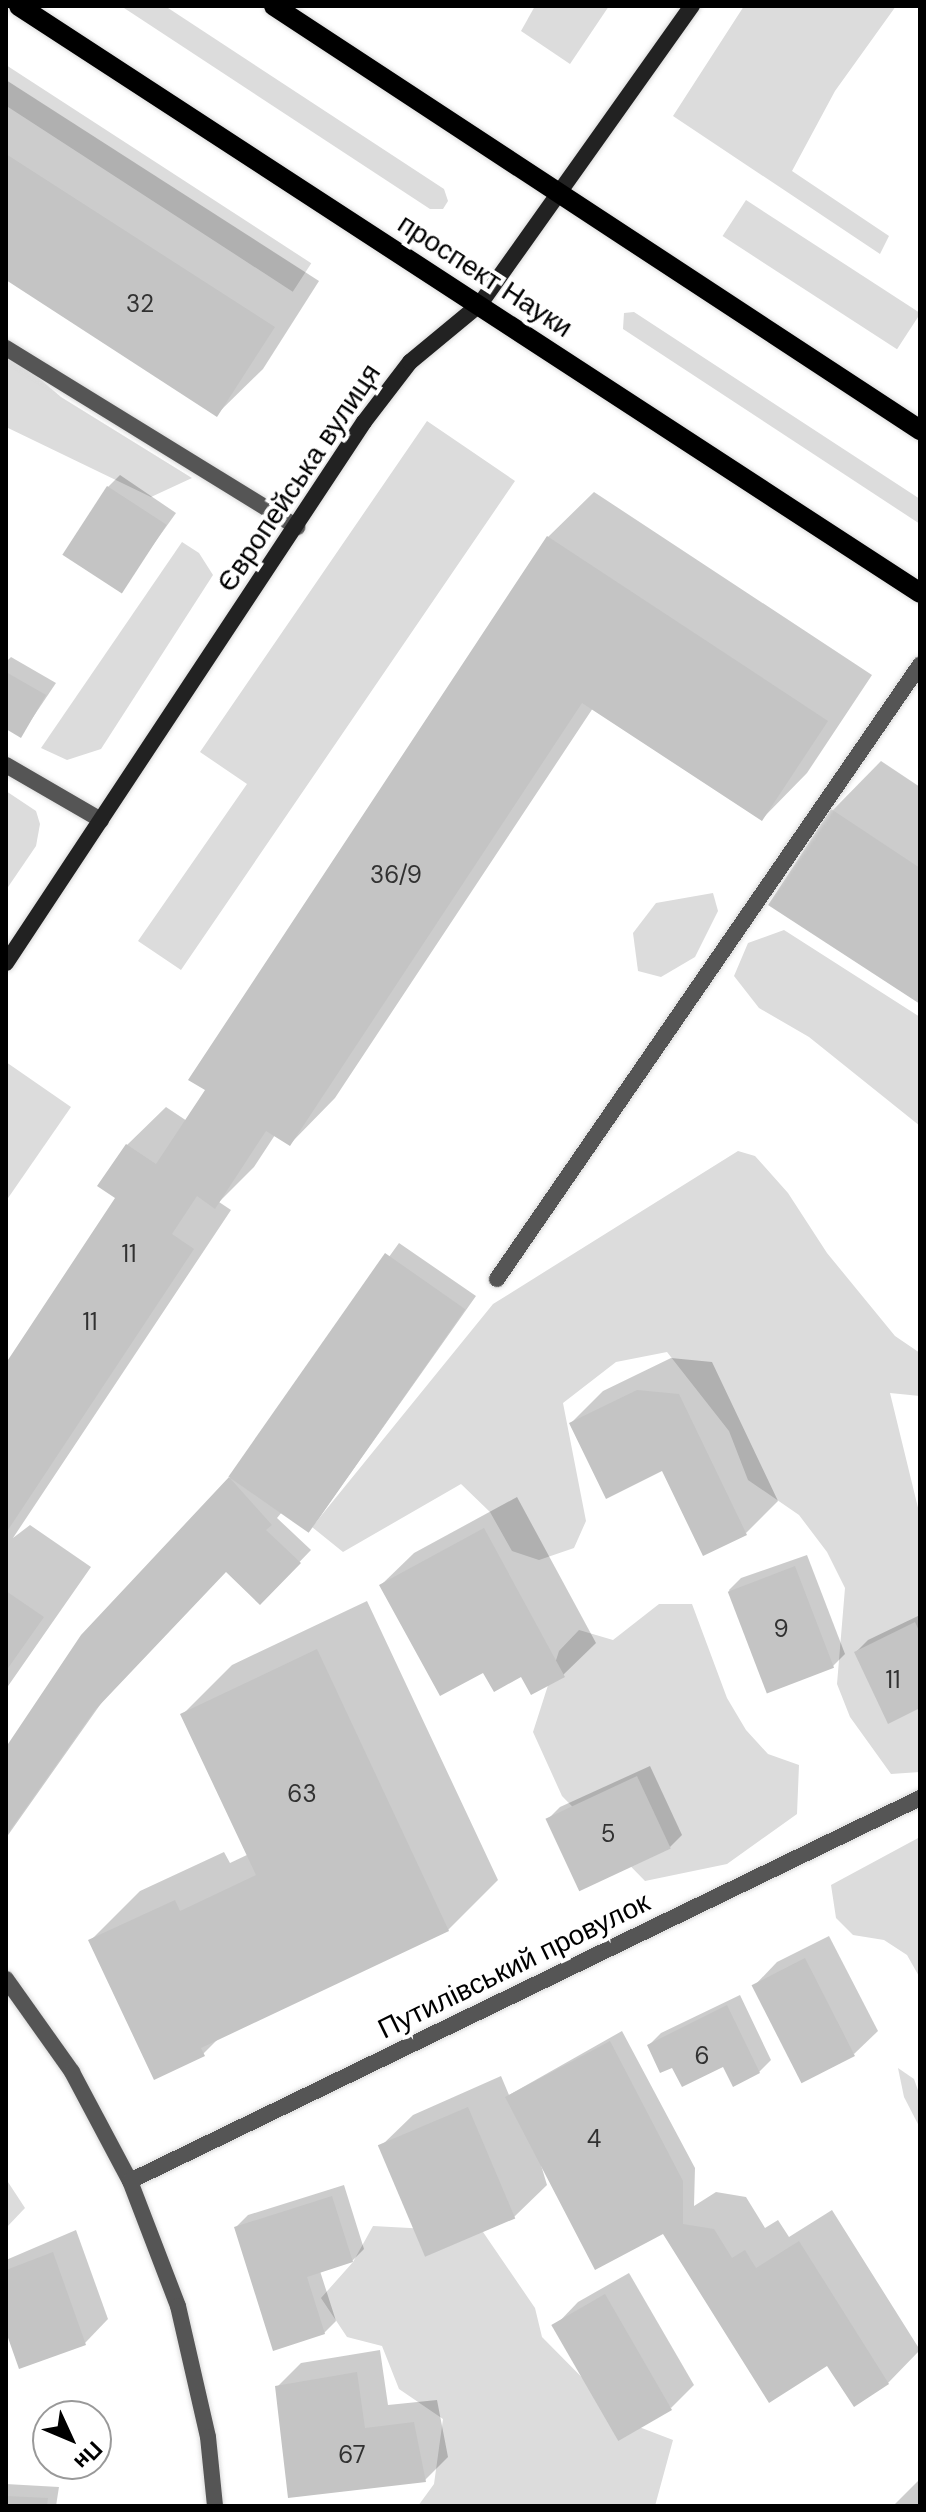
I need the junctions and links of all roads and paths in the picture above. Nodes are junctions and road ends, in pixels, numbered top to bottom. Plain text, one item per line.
1 (19, 6) edge
2 (274, 6) edge
3 (692, 6) edge
4 (561, 192) junction
5 (480, 304) junction
6 (6, 348) edge
7 (920, 430) edge
8 (297, 527) junction
9 (920, 593) edge
10 (920, 665) edge
11 (6, 765) edge
12 (101, 820) junction
13 (6, 963) edge
14 (497, 1279) dead end
15 (920, 1798) edge
16 (6, 1979) edge
17 (130, 2181) junction
18 (215, 2506) edge

1 - 5 main road, проспект Науки
2 - 4 main road
3 - 4 main road, Європейська вулиця
4 - 5 main road, Європейська вулиця
4 - 7 main road
5 - 8 main road, Європейська вулиця
5 - 9 main road, проспект Науки
6 - 8 street
8 - 12 main road, Європейська вулиця
10 - 14 street
11 - 12 street
12 - 13 main road, Європейська вулиця
15 - 17 street, Путилівський провулок
16 - 17 street
17 - 18 street

